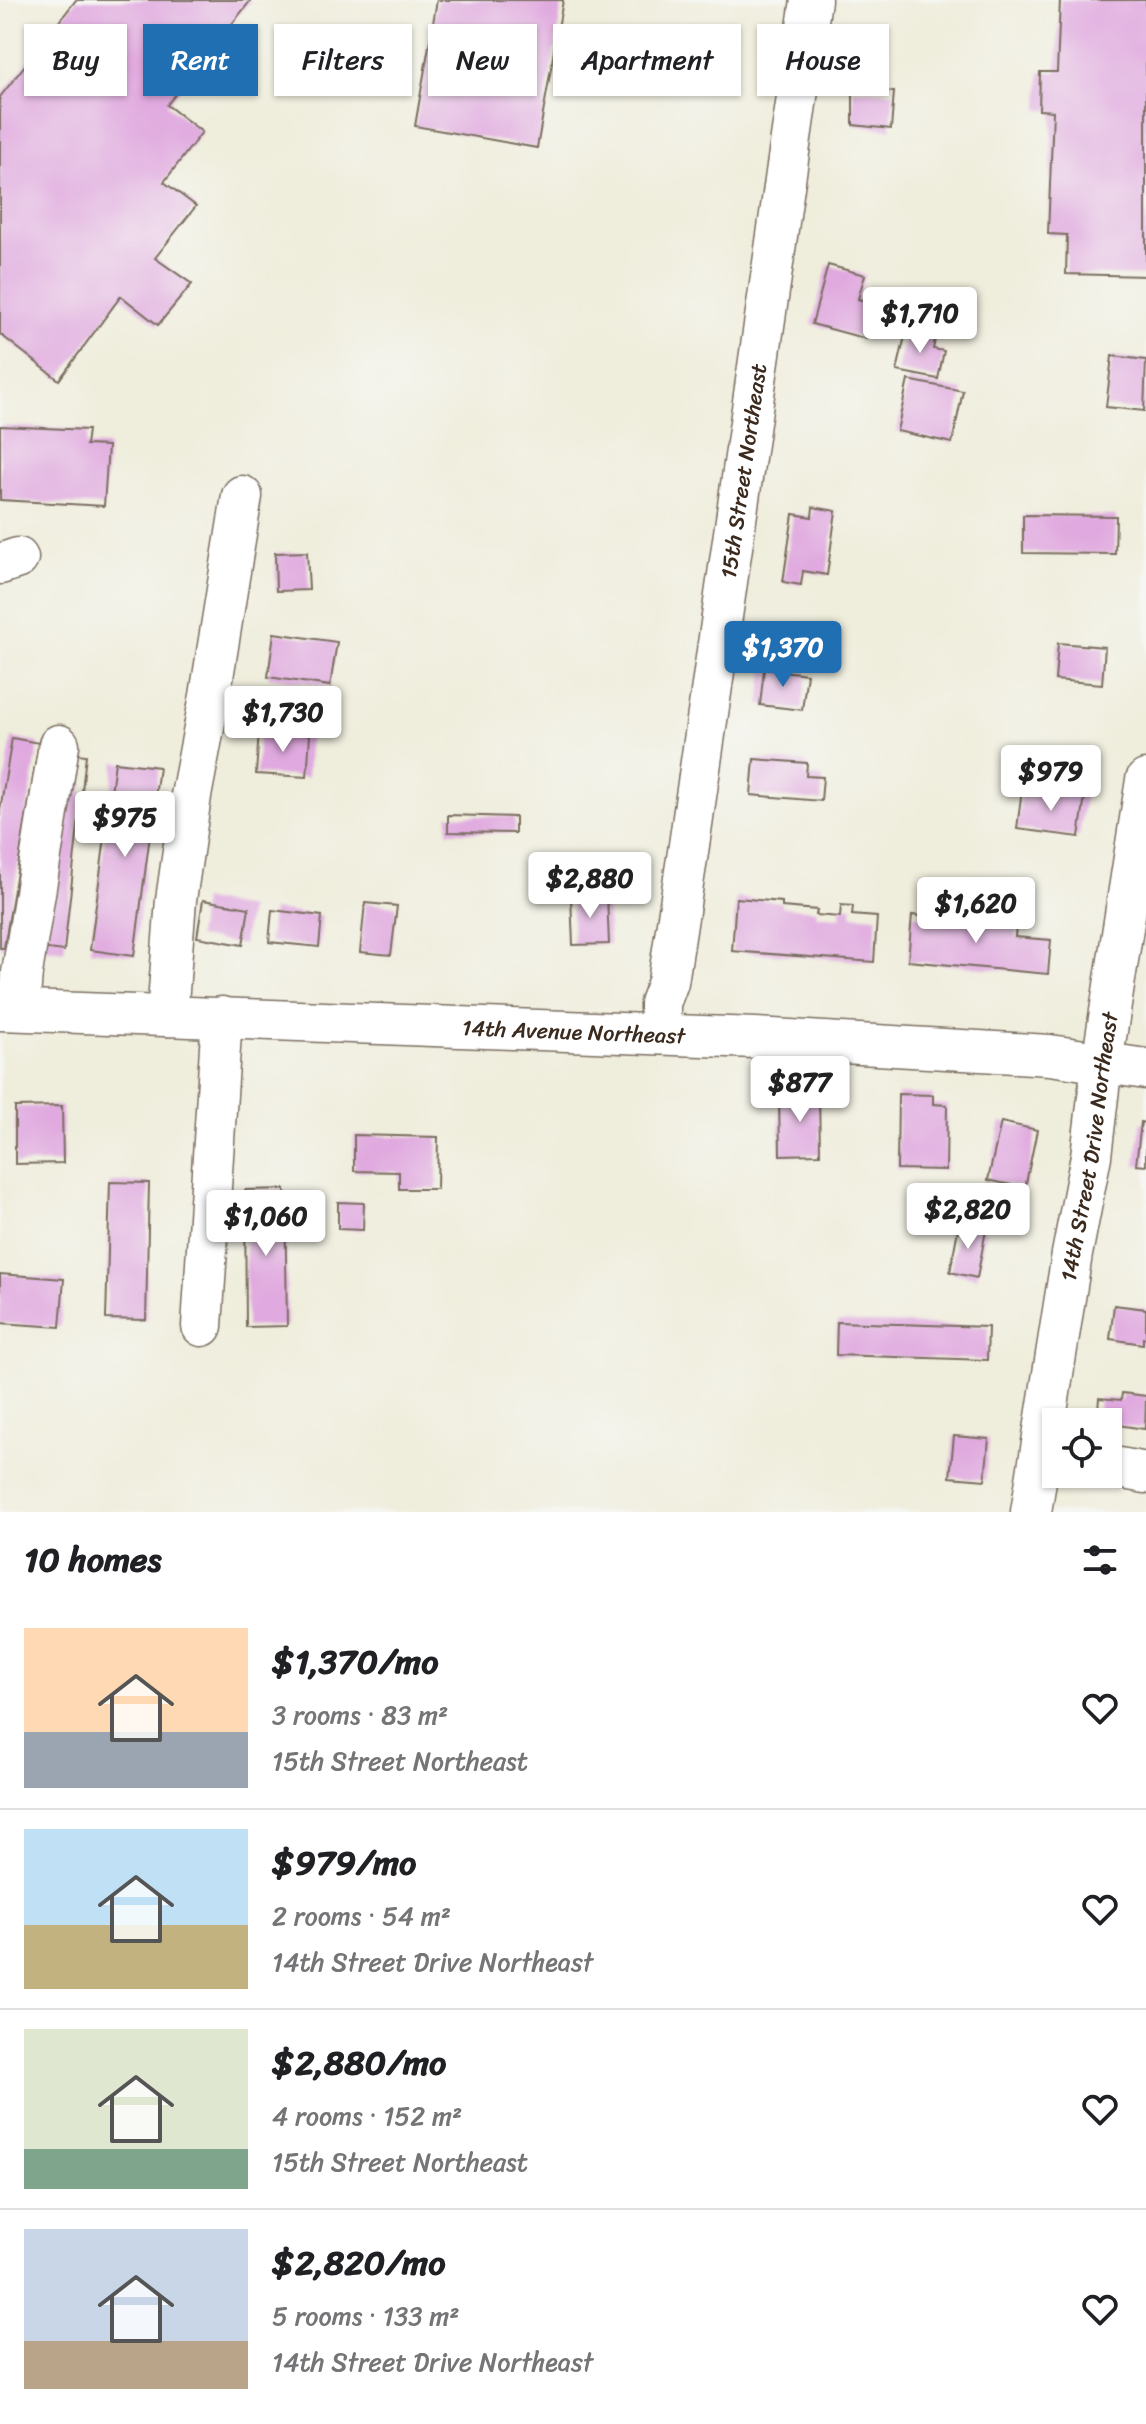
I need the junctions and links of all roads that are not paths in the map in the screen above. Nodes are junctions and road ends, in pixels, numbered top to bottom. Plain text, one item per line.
1 (811, 0) edge
2 (242, 496) dead end
3 (59, 745) dead end
4 (1146, 780) edge
5 (10, 1010) edge
6 (167, 1016) junction
7 (222, 1017) junction
8 (660, 1034) junction
9 (1102, 1063) junction
10 (1146, 1069) edge
11 (202, 1326) dead end
12 (1054, 1408) edge
13 (1122, 1469) edge
14 (1146, 1473) edge
15 (1042, 1476) edge
16 (1031, 1512) edge

1 - 8 street, 15th Street Northeast
2 - 6 street
3 - 5 street
4 - 9 street, 14th Street Drive Northeast
5 - 6 street, 14th Avenue Northeast
6 - 7 street, 14th Avenue Northeast
7 - 8 street, 14th Avenue Northeast
7 - 11 street
8 - 9 street, 14th Avenue Northeast
9 - 10 street, 14th Avenue Northeast
9 - 12 street, 14th Street Drive Northeast
13 - 14 street
15 - 16 street, 14th Street Drive Northeast

